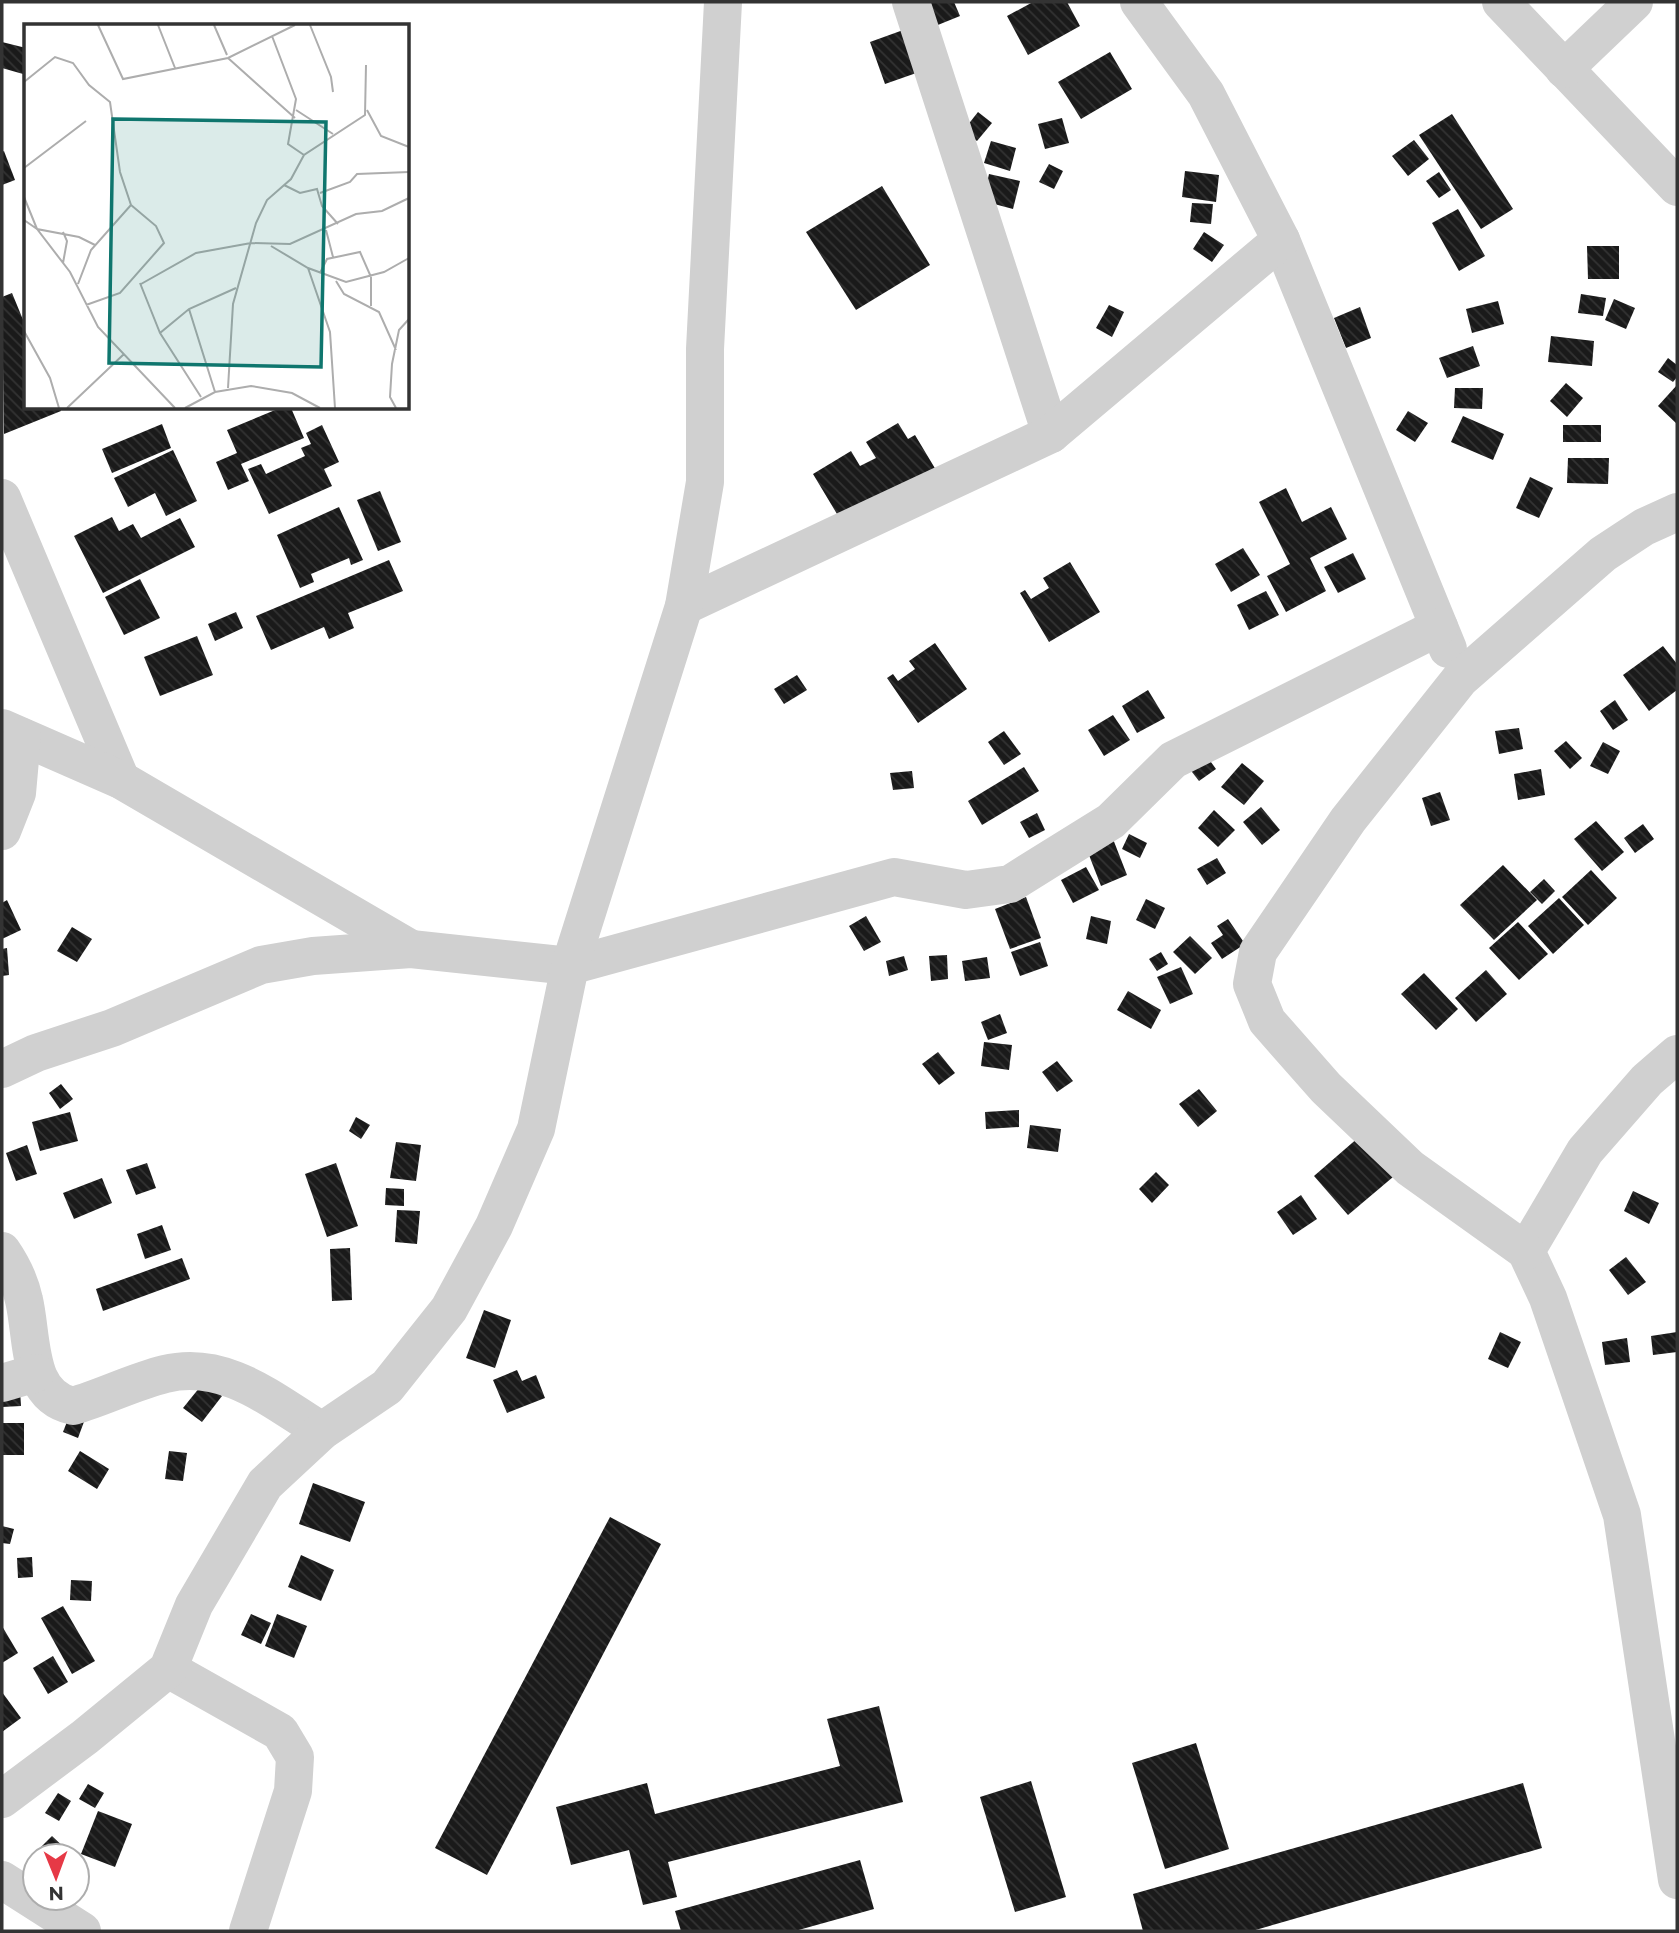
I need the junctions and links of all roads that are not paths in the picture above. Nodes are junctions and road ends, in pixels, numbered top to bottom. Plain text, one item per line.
1 (723, 2) edge
2 (911, 2) edge
3 (1139, 2) edge
4 (1502, 2) edge
5 (1634, 2) edge
6 (1564, 69) junction
7 (1677, 187) edge
8 (1281, 240) junction
9 (1051, 434) junction
10 (2, 498) edge
11 (1677, 512) edge
12 (684, 606) junction
13 (1439, 626) junction
14 (1460, 679) junction
15 (12, 732) edge
16 (121, 780) junction
17 (2, 831) edge
18 (411, 948) junction
19 (570, 966) junction
20 (1677, 1054) edge
21 (2, 1069) edge
22 (2, 1251) edge
23 (1526, 1251) junction
24 (19, 1378) edge
25 (322, 1431) junction
26 (168, 1669) junction
27 (2, 1799) edge
28 (2, 1880) edge
29 (1677, 1880) edge
30 (82, 1931) edge
31 (248, 1931) edge

1 - 12 street
2 - 9 street
3 - 8 street
4 - 6 street
5 - 6 street
6 - 7 street
8 - 9 street
8 - 13 street
9 - 12 street
10 - 16 street
11 - 14 street
12 - 19 street
13 - 14 street
13 - 19 street
14 - 23 street
15 - 16 street
15 - 17 street
16 - 18 street
18 - 19 street
18 - 21 street
19 - 25 street
20 - 23 street
22 - 24 street
23 - 29 street
24 - 25 street
25 - 26 street
26 - 27 street
26 - 31 street
28 - 30 street

